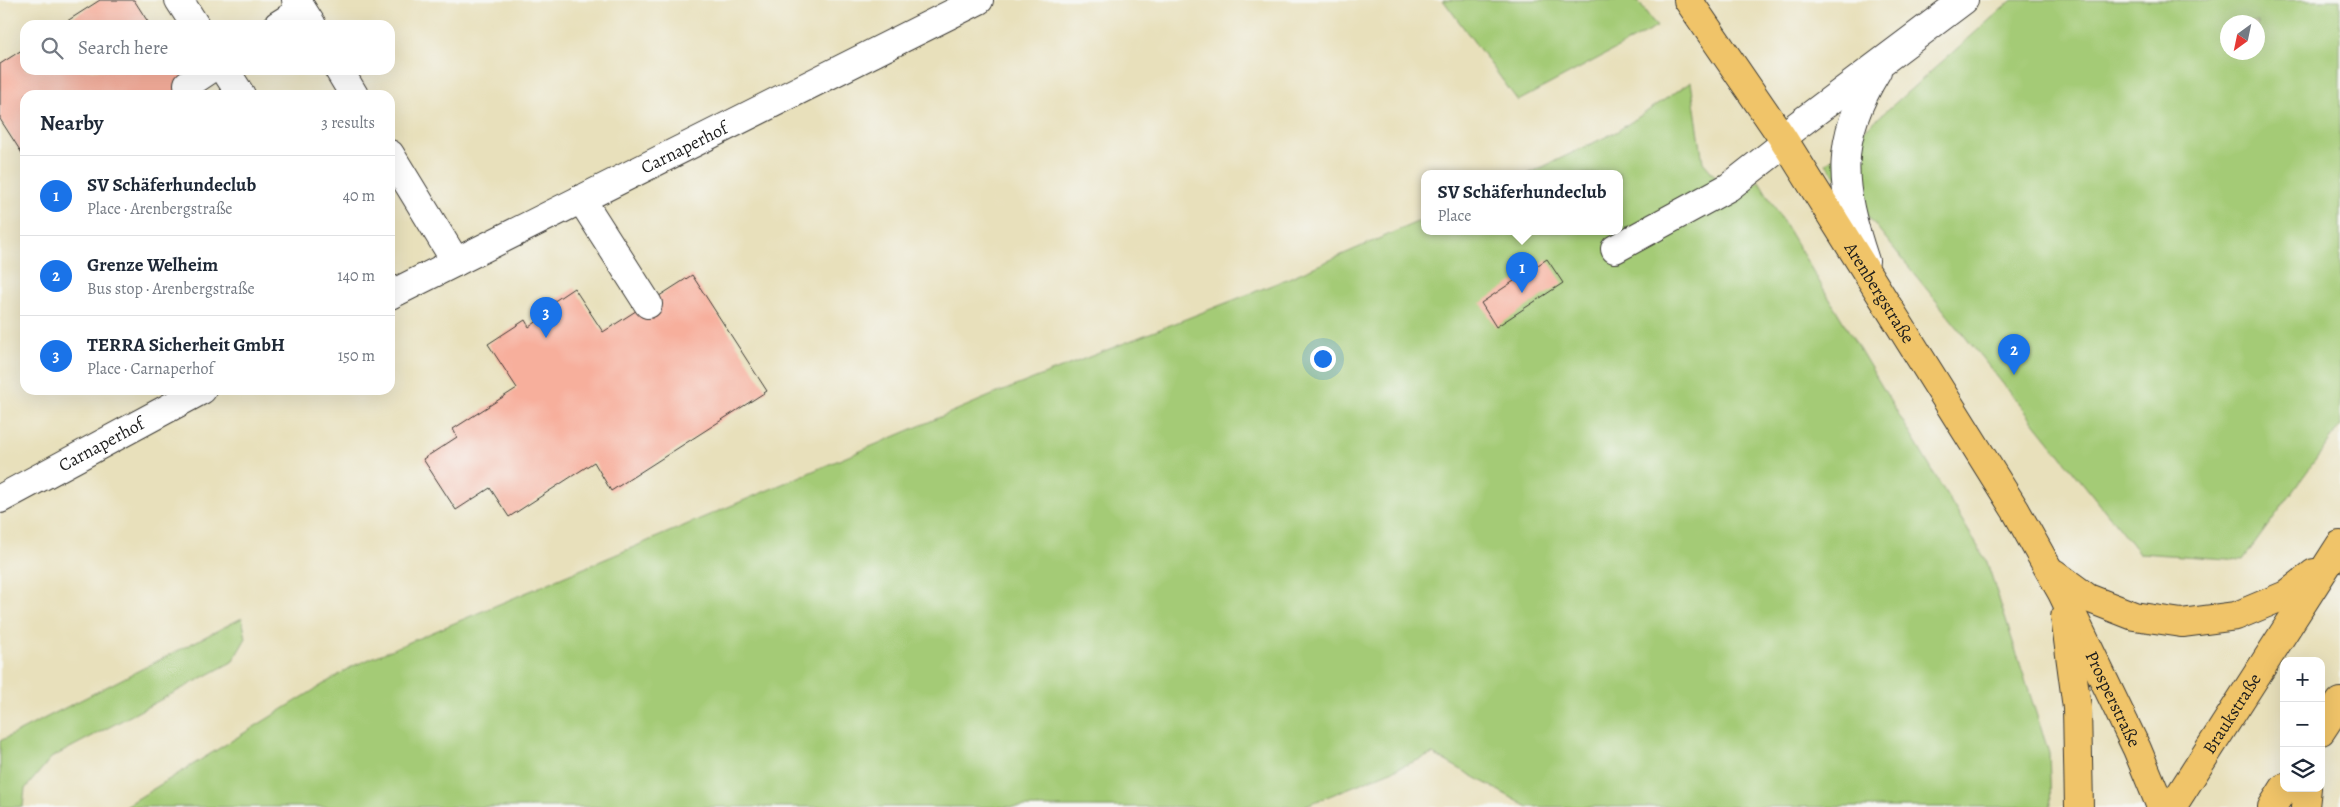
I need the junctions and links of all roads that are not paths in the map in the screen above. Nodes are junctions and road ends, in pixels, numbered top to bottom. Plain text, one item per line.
1 (179, 0) edge
2 (979, 0) edge
3 (1688, 0) edge
4 (1964, 0) edge
5 (302, 7) edge
6 (193, 20) edge
7 (285, 20) edge
8 (1882, 63) junction
9 (228, 75) edge
10 (342, 75) edge
11 (238, 90) edge
12 (351, 90) edge
13 (1784, 140) junction
14 (395, 162) edge
15 (581, 199) junction
16 (1615, 249) dead end
17 (456, 262) junction
18 (1871, 278) junction
19 (395, 292) edge
20 (648, 304) dead end
21 (193, 395) edge
22 (0, 499) edge
23 (2334, 553) edge
24 (2049, 569) junction
25 (2062, 593) junction
26 (2340, 702) edge
27 (2325, 725) edge
28 (2281, 792) edge
29 (2307, 792) edge
30 (2079, 807) edge
31 (2161, 807) edge
32 (2172, 807) edge
33 (2272, 807) edge
34 (2305, 807) edge

1 - 6 street
2 - 15 street, Carnaperhof
3 - 13 main road, Arenbergstraße
4 - 8 street
5 - 7 street
8 - 13 street
8 - 18 street
9 - 11 street
10 - 12 street
13 - 16 street
13 - 18 main road, Arenbergstraße
14 - 17 street
15 - 17 street, Carnaperhof
15 - 20 street
17 - 19 street, Carnaperhof
18 - 24 main road, Arenbergstraße
21 - 22 street, Carnaperhof
23 - 24 main road
23 - 32 main road, Braukstraße
24 - 25 main road, Arenbergstraße
25 - 30 main road
25 - 31 main road, Prosperstraße
26 - 27 main road
28 - 33 main road
29 - 34 main road

